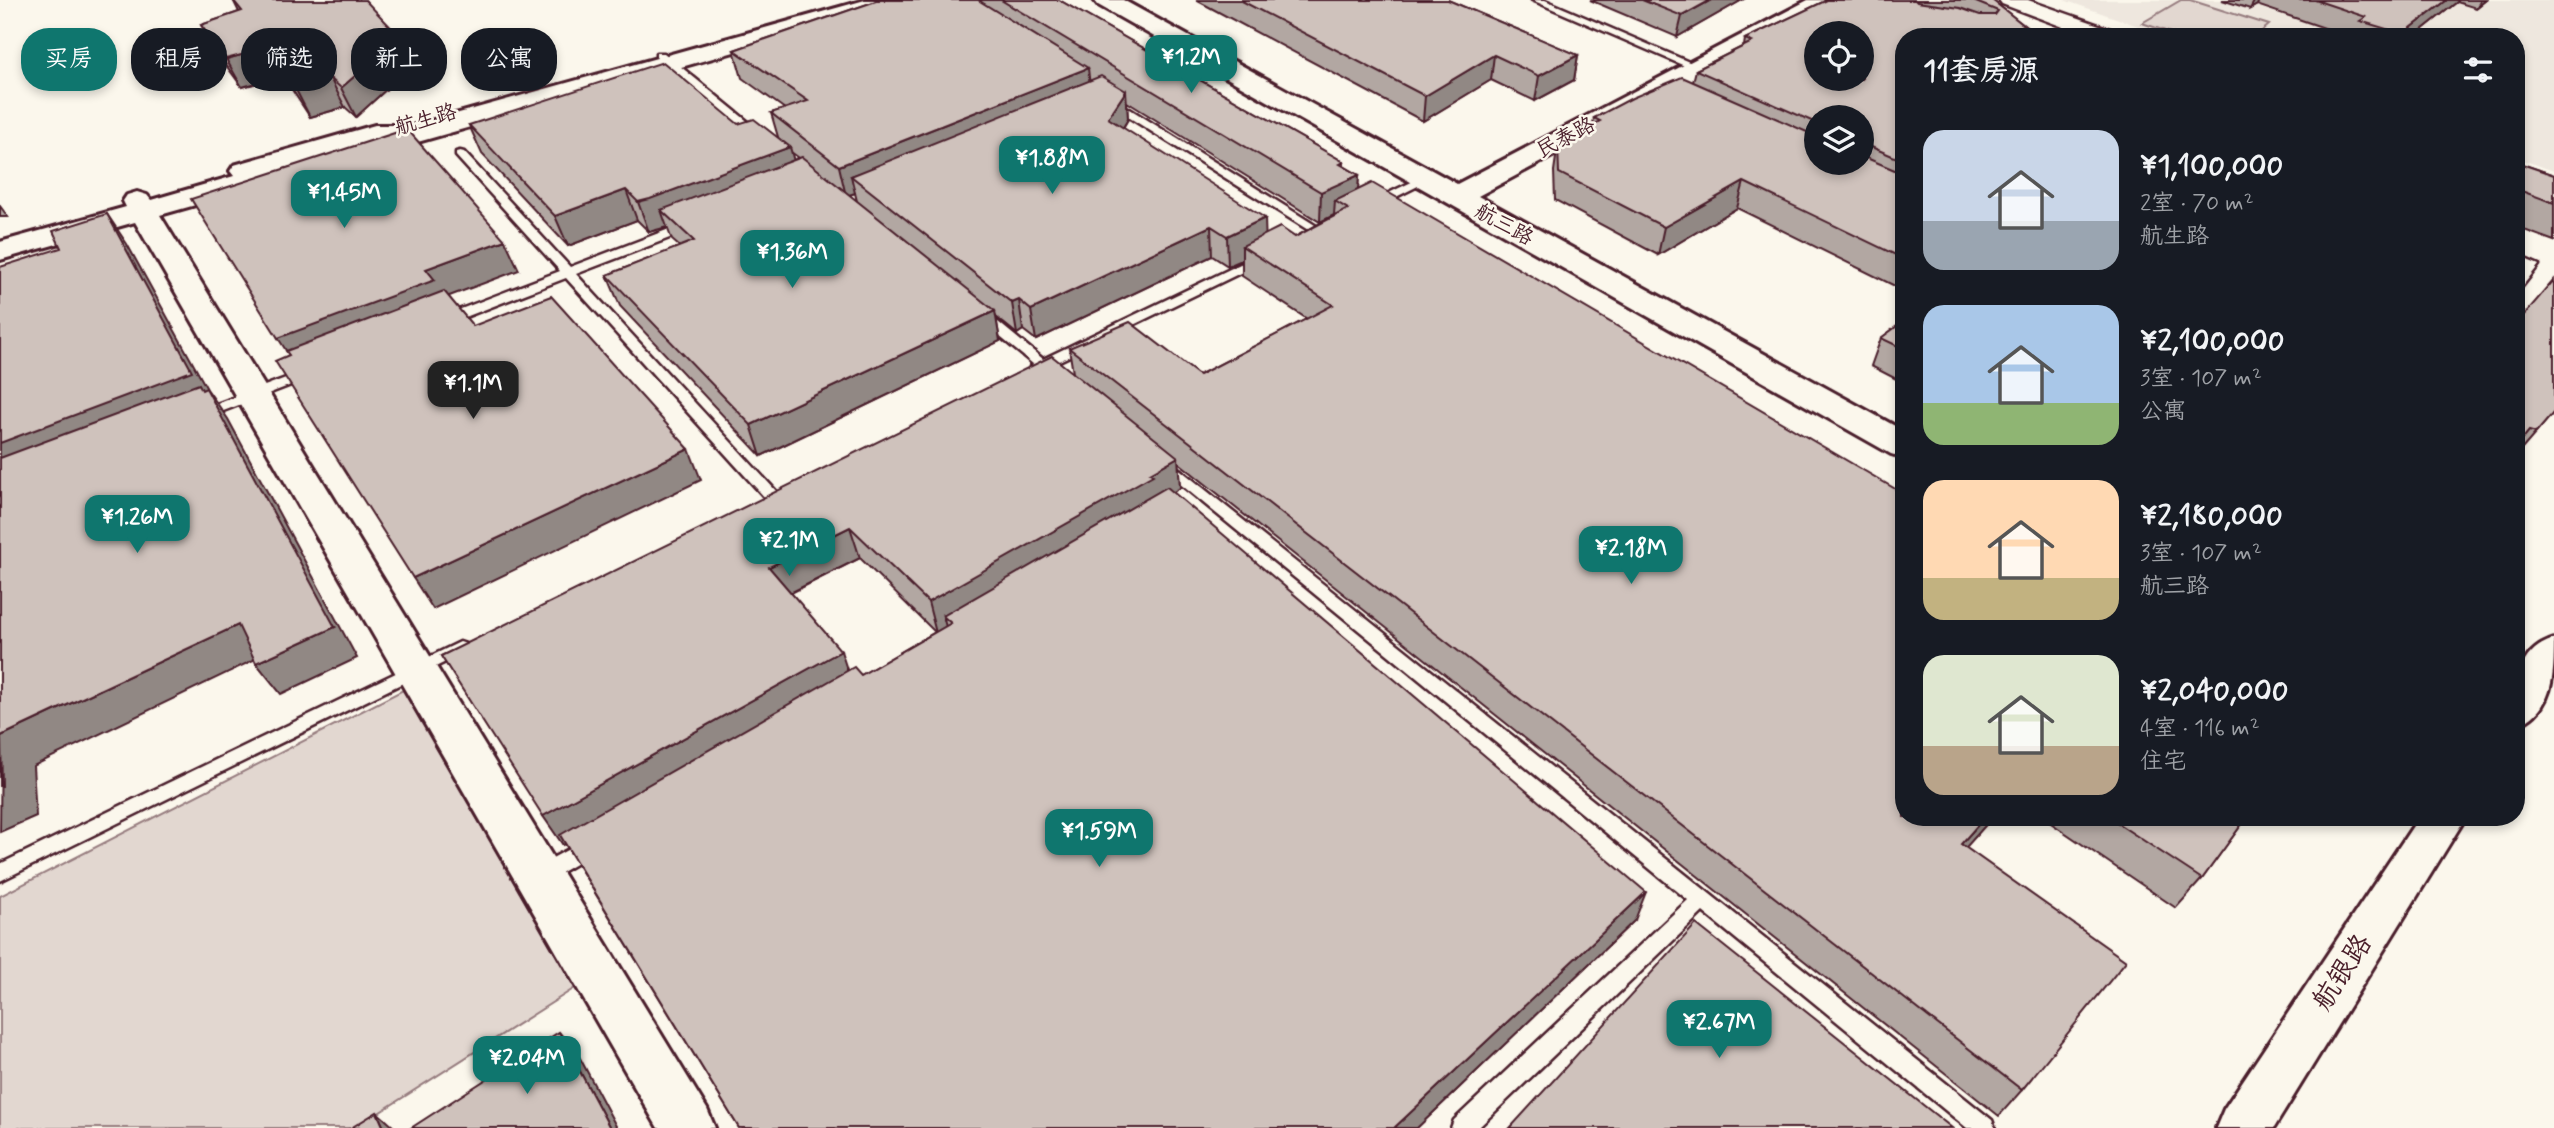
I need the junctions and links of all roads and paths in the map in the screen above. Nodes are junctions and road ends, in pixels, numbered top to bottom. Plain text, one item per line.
1 (852, 0) edge
2 (891, 0) edge
3 (1106, 0) edge
4 (1537, 0) edge
5 (1826, 0) edge
6 (2009, 0) edge
7 (2086, 28) edge
8 (664, 58) junction
9 (1698, 68) junction
10 (1093, 102) edge
11 (771, 145) edge
12 (460, 154) dead end
13 (1422, 180) junction
14 (1454, 197) junction
15 (140, 206) junction
16 (1364, 208) edge
17 (709, 218) edge
18 (1317, 231) edge
19 (0, 239) edge
20 (1280, 249) edge
21 (0, 251) edge
22 (2525, 262) edge
23 (568, 272) junction
24 (2525, 274) edge
25 (970, 305) edge
26 (429, 326) edge
27 (1042, 364) junction
28 (315, 370) edge
29 (1018, 376) edge
30 (1073, 390) edge
31 (252, 395) junction
32 (189, 419) edge
33 (1895, 441) edge
34 (1146, 449) edge
35 (772, 496) edge
36 (477, 640) edge
37 (2554, 655) edge
38 (416, 670) junction
39 (2525, 696) edge
40 (2438, 826) edge
41 (610, 834) edge
42 (0, 873) edge
43 (538, 876) junction
44 (1703, 900) junction
45 (688, 1128) edge
46 (1462, 1128) edge
47 (1984, 1128) edge
48 (2243, 1128) edge

1 - 8 street
2 - 8 street
3 - 13 street, 航三路
4 - 9 lane
5 - 9 street, 民泰路
6 - 7 street
8 - 11 lane
8 - 15 street
9 - 14 street, 民泰路
10 - 18 lane
12 - 23 lane
13 - 14 street, 航三路
13 - 16 lane
14 - 33 street, 航三路
15 - 19 street
15 - 21 street
15 - 31 street
17 - 23 lane
20 - 27 lane
22 - 24 lane
23 - 26 lane
23 - 35 lane
25 - 27 lane
27 - 29 lane
27 - 30 lane
28 - 31 lane
31 - 32 lane
31 - 38 street
34 - 44 lane
36 - 38 lane
37 - 39 street
38 - 42 lane
38 - 43 street
40 - 48 street, 航银路
41 - 43 lane
43 - 45 street
44 - 46 lane
44 - 47 lane

